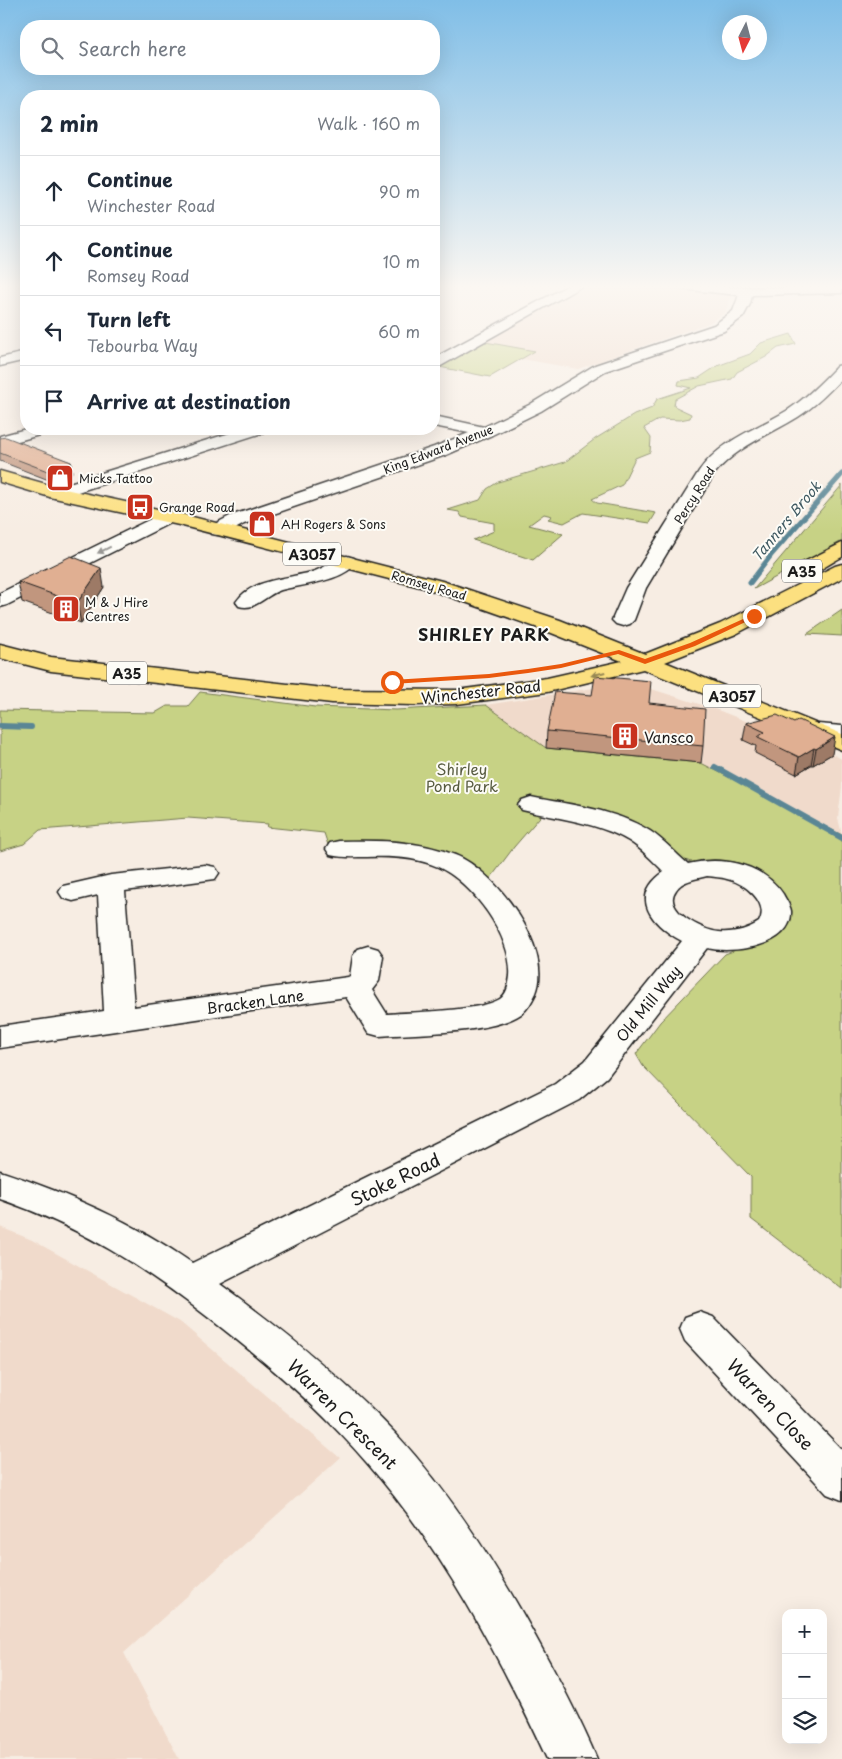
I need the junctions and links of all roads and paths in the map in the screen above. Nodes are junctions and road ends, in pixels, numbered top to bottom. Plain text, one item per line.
1 (603, 367) edge
2 (842, 369) edge
3 (440, 422) edge
4 (486, 432) junction
5 (22, 435) edge
6 (240, 435) edge
7 (0, 441) edge
8 (2, 478) edge
9 (56, 493) junction
10 (167, 517) junction
11 (218, 530) junction
12 (842, 549) edge
13 (347, 562) junction
14 (842, 570) edge
15 (0, 601) edge
16 (246, 602) dead end
17 (648, 618) dead end
18 (0, 651) edge
19 (619, 652) junction
20 (645, 662) junction
21 (255, 688) junction
22 (818, 731) junction
23 (842, 733) edge
24 (842, 743) edge
25 (531, 805) dead end
26 (339, 849) dead end
27 (680, 872) junction
28 (205, 873) dead end
29 (111, 884) junction
30 (73, 892) dead end
31 (700, 937) junction
32 (368, 956) dead end
33 (354, 986) junction
34 (120, 1020) junction
35 (0, 1037) edge
36 (596, 1069) joint
37 (0, 1185) edge
38 (189, 1282) junction
39 (700, 1328) dead end
40 (842, 1480) edge
41 (572, 1759) edge

1 - 4 street, King Edward Avenue
2 - 17 street, Percy Road
3 - 4 street
4 - 11 street, King Edward Avenue
5 - 7 street
6 - 9 street
8 - 9 main road, Romsey Road / A3057
9 - 10 main road, Romsey Road / A3057
10 - 11 main road, Romsey Road / A3057
10 -> 15 street
11 - 13 main road, Romsey Road / A3057
12 - 19 main road, A35
13 - 16 street
13 - 19 main road, Romsey Road / A3057
14 - 20 main road, A35
18 - 21 main road, Winchester Road / A35
19 - 20 main road, Romsey Road / A3057
19 - 21 main road, Winchester Road / A35
20 -> 21 main road, Winchester Road / A35
20 - 22 main road, Romsey Road / A3057
22 - 23 street
22 - 24 main road, Romsey Road / A3057
25 - 27 street
26 - 33 street
27 - 31 street
27 - 31 street
28 - 29 street
29 - 30 street
29 - 34 street
31 - 36 street, Old Mill Way
32 - 33 street
33 - 34 street, Bracken Lane
34 - 35 street, Bracken Lane
36 - 38 street, Stoke Road
37 - 38 street, Warren Crescent
38 - 41 street, Warren Crescent
39 - 40 street, Warren Close

